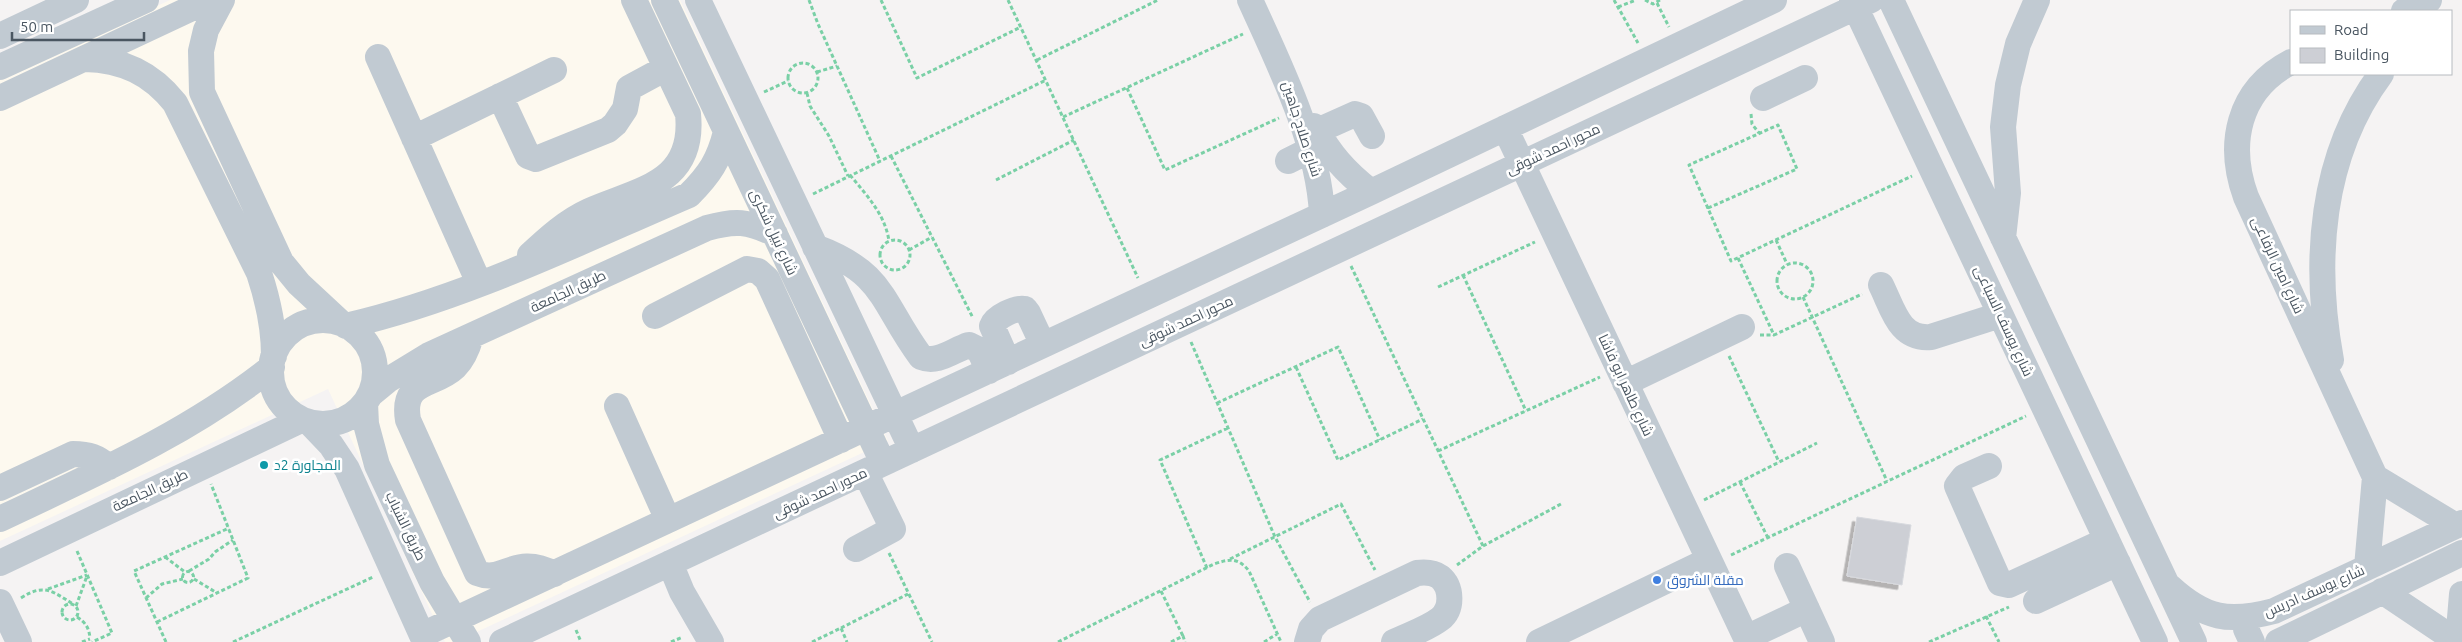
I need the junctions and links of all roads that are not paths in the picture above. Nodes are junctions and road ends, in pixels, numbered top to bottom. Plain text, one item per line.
1 (76, 0) edge
2 (146, 0) edge
3 (209, 0) edge
4 (222, 0) edge
5 (634, 0) edge
6 (664, 0) edge
7 (698, 0) edge
8 (1250, 0) edge
9 (1774, 0) edge
10 (1891, 0) edge
11 (2037, 0) edge
12 (2429, 0) edge
13 (2441, 0) edge
14 (1859, 3) edge
15 (1746, 6) edge
16 (2406, 10) edge
17 (2432, 10) edge
18 (0, 36) edge
19 (1763, 51) junction
20 (378, 57) dead end
21 (84, 59) junction
22 (2290, 63) edge
23 (0, 67) edge
24 (666, 68) junction
25 (554, 70) dead end
26 (200, 73) junction
27 (1283, 73) junction
28 (2380, 75) edge
29 (1805, 78) dead end
30 (164, 89) junction
31 (500, 96) junction
32 (0, 98) edge
33 (1504, 128) junction
34 (726, 132) junction
35 (1372, 136) dead end
36 (414, 138) junction
37 (1305, 148) junction
38 (1521, 164) junction
39 (1371, 192) junction
40 (689, 195) junction
41 (1322, 215) junction
42 (707, 228) junction
43 (775, 234) junction
44 (2003, 238) junction
45 (815, 247) junction
46 (519, 268) junction
47 (832, 282) junction
48 (479, 283) junction
49 (1881, 285) road end
50 (804, 296) junction
51 (2000, 314) junction
52 (655, 316) dead end
53 (344, 325) junction
54 (1731, 332) road end
55 (471, 336) junction
56 (1043, 345) junction
57 (273, 362) junction
58 (998, 366) junction
59 (1622, 376) junction
60 (2337, 395) junction
61 (368, 398) junction
62 (617, 406) dead end
63 (895, 414) junction
64 (306, 421) junction
65 (867, 428) junction
66 (841, 440) junction
67 (912, 450) junction
68 (1989, 466) dead end
69 (874, 467) junction
70 (109, 468) junction
71 (2375, 477) junction
72 (0, 488) edge
73 (0, 519) edge
74 (668, 520) junction
75 (2459, 524) edge
76 (2107, 540) junction
77 (856, 549) dead end
78 (2462, 553) edge
79 (1710, 562) junction
80 (0, 563) edge
81 (670, 563) junction
82 (1787, 566) dead end
83 (2367, 567) junction
84 (2122, 572) junction
85 (554, 574) junction
86 (2162, 575) junction
87 (2382, 591) junction
88 (2462, 594) edge
89 (2036, 601) road end
90 (2, 605) edge
91 (1806, 609) junction
92 (456, 619) junction
93 (2250, 630) edge
94 (1427, 635) edge
95 (424, 638) edge
96 (1546, 640) edge
97 (1747, 640) edge
98 (19, 642) edge
99 (468, 642) edge
100 (502, 642) edge
101 (711, 642) edge
102 (1307, 642) edge
103 (1394, 642) edge
104 (1822, 642) edge
105 (2155, 642) edge
106 (2194, 642) edge
107 (2278, 642) edge
108 (2458, 642) edge

1 - 18 street
2 - 23 street
3 - 21 street
4 - 26 street
5 - 24 street
6 - 34 street, شارع نبيل شكرى
7 - 45 street
8 - 27 street, شارع صلاح جاهين
9 - 15 street
10 - 44 street
11 - 44 street
12 - 16 street
13 - 17 street
14 - 19 street, محور احمد شوقى
14 - 51 street, شارع يوسف السباعى
15 - 33 street
19 - 29 street
19 - 38 street, محور احمد شوقى
20 - 36 street
21 - 30 street
21 - 32 street
22 - 60 street, شارع امين الرفاعى
24 - 31 street
24 - 46 street
25 - 31 street
26 - 30 street
26 - 53 street
27 - 37 street, شارع صلاح جاهين
27 - 37 street, شارع صلاح جاهين
28 - 60 street
30 - 57 street
31 - 36 street
33 - 38 street, شارع طاهر ابو فاشا
33 - 39 street
34 - 40 street
34 - 43 street, شارع نبيل شكرى
35 - 37 street
36 - 48 street
37 - 39 street, شارع صلاح جاهين
37 - 41 street, شارع صلاح جاهين
38 - 59 street, شارع طاهر ابو فاشا
38 - 67 street, محور احمد شوقى
39 - 41 street
40 - 42 street
40 - 46 street
41 - 56 street
42 - 43 street, طريق الجامعة
42 - 55 street, طريق الجامعة
43 - 50 street, شارع نبيل شكرى
44 - 86 street
45 - 47 street
45 - 58 street
46 - 48 street
47 - 50 street
47 - 63 street
48 - 53 street
49 - 51 street
50 - 65 street, شارع نبيل شكرى
51 - 76 street, شارع يوسف السباعى
52 - 66 street
53 - 57 street
53 - 61 street
54 - 59 street
55 - 61 street, طريق الجامعة
55 - 85 street
56 - 58 street
56 - 58 street
57 - 64 street
57 - 70 street
58 - 63 street
59 - 79 street, شارع طاهر ابو فاشا
60 - 71 street, شارع امين الرفاعى
61 - 64 street
61 - 92 street, طريق الشباب
62 - 74 street
63 - 65 street
63 - 67 street
64 - 80 street, طريق الجامعة
64 - 95 street, طريق الشباب
65 - 66 street
65 - 69 street, شارع نبيل شكرى
66 - 74 street
67 - 69 street, محور احمد شوقى
68 - 76 street
69 - 77 street, شارع نبيل شكرى
69 - 81 street, محور احمد شوقى
70 - 72 street
70 - 73 street
71 - 75 street
71 - 83 street, شارع امين الرفاعى
74 - 85 street
75 - 83 street, شارع يوسف ادريس
76 - 84 street, شارع يوسف السباعى
78 - 87 street, شارع يوسف ادريس
79 - 96 street
79 - 97 street, شارع طاهر ابو فاشا
81 - 100 street, محور احمد شوقى
81 - 101 street
82 - 91 street
83 - 93 street, شارع يوسف ادريس
84 - 86 street
84 - 89 street
84 - 105 street, شارع يوسف السباعى
85 - 92 street
86 - 93 street, شارع يوسف ادريس
86 - 106 street
87 - 107 street, شارع يوسف ادريس
87 - 108 street
88 - 108 street
90 - 98 street
91 - 97 street
91 - 104 street
92 - 95 street
92 - 99 street, طريق الشباب
94 - 102 street
94 - 103 street

